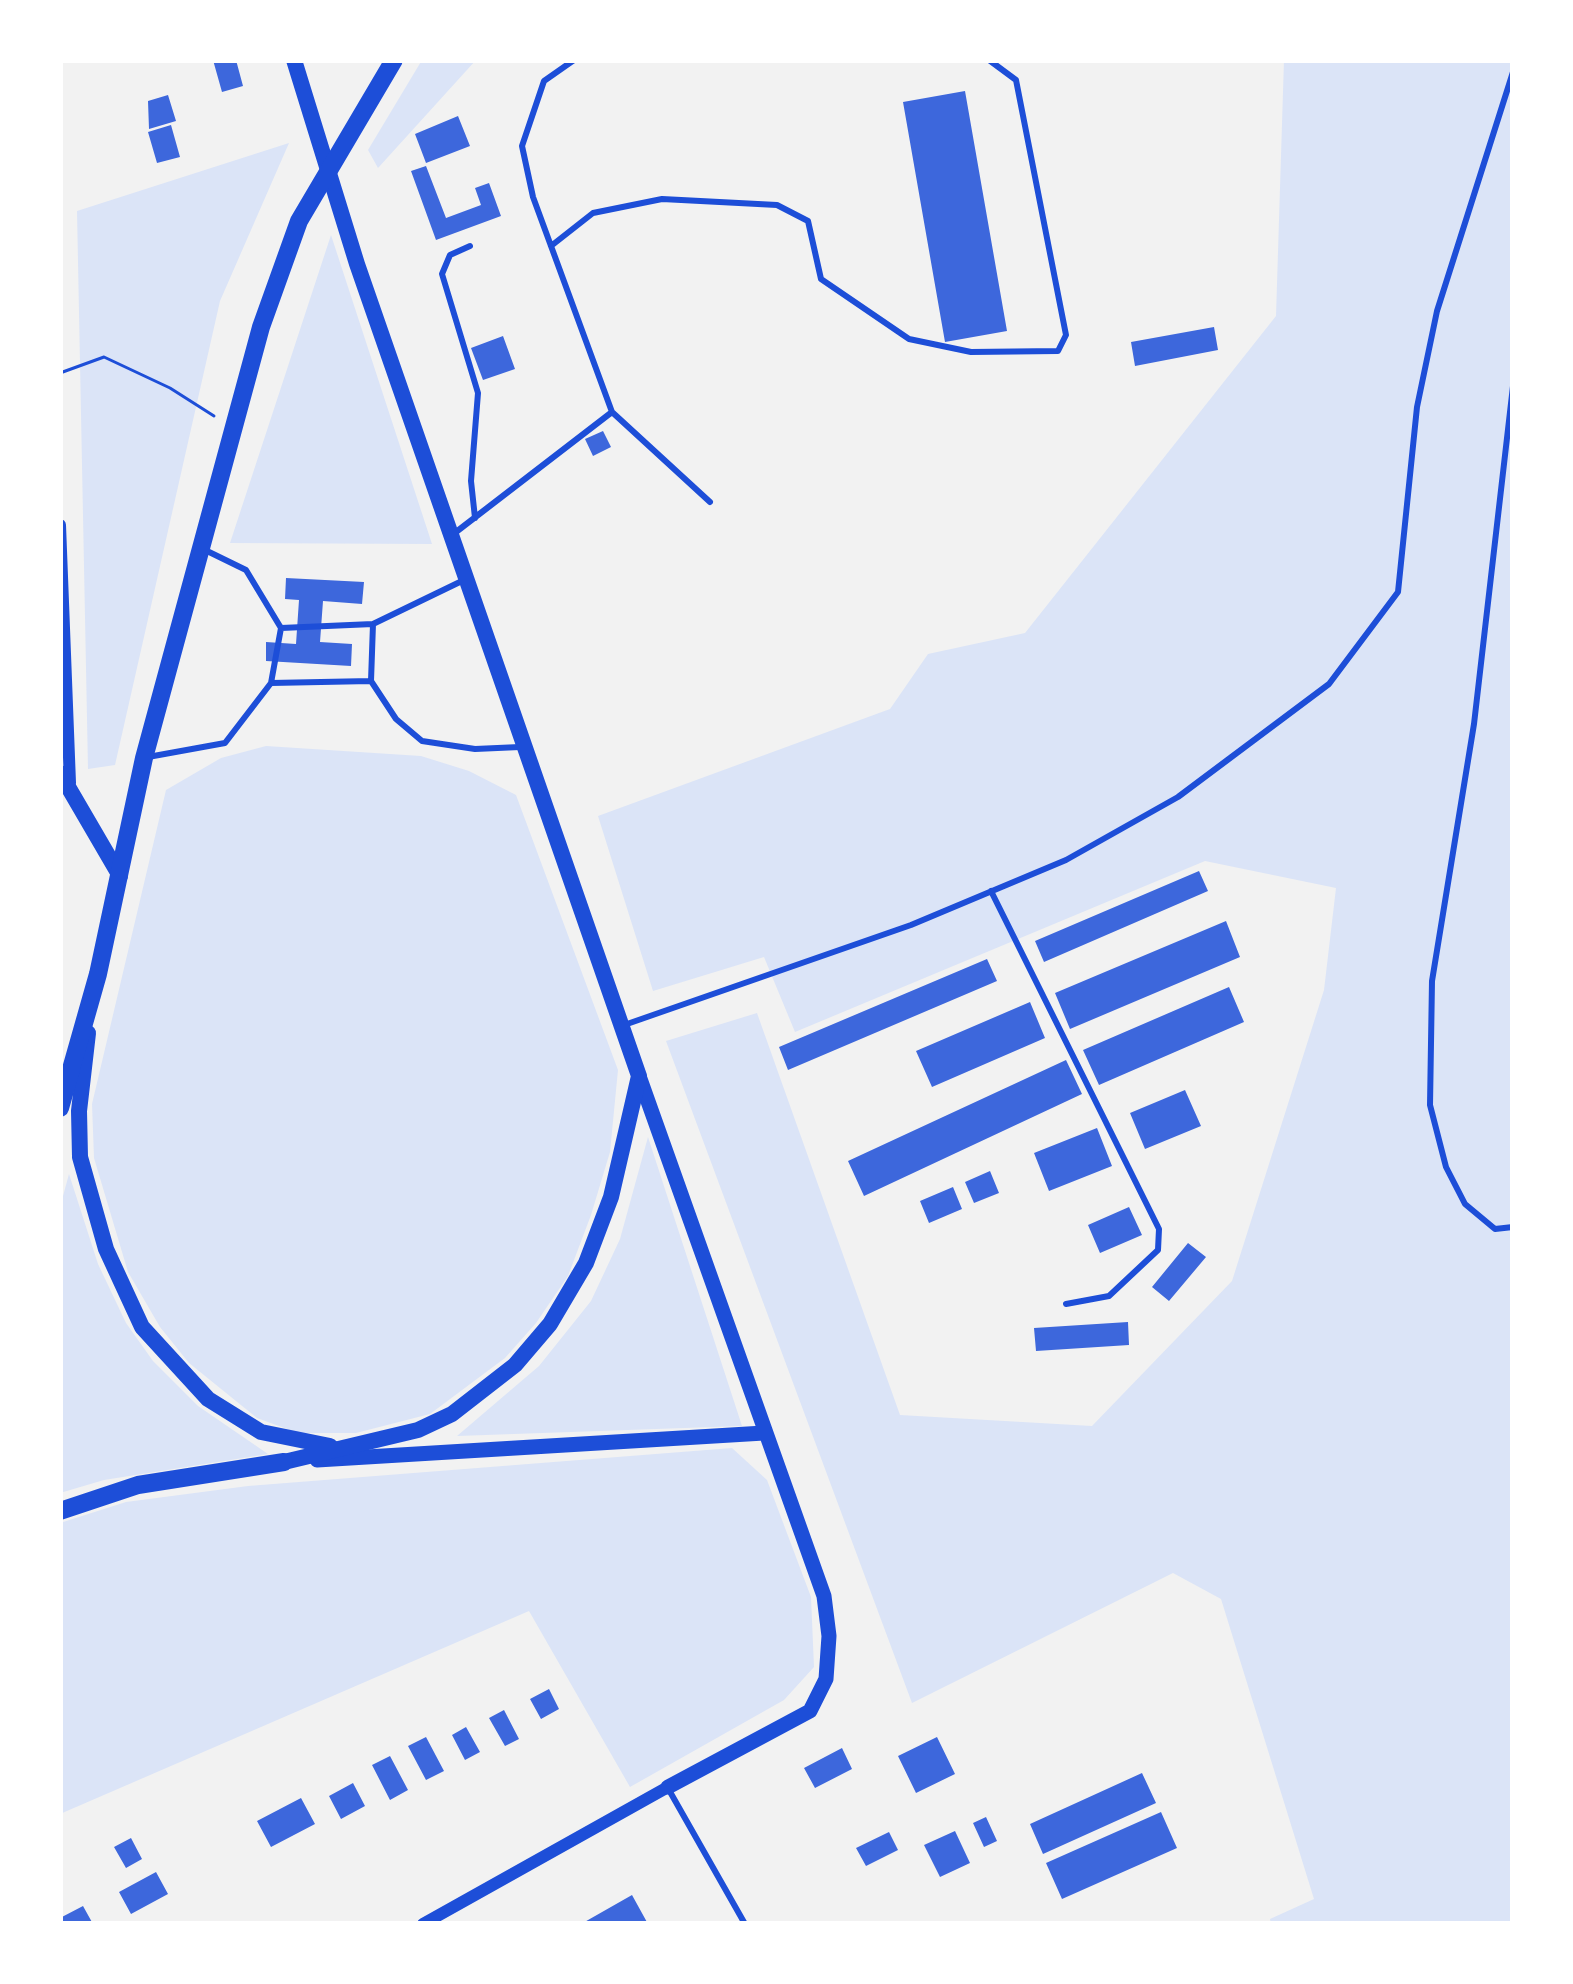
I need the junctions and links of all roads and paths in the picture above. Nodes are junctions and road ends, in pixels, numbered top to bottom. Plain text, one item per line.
1 (394, 60) edge
2 (574, 60) edge
3 (989, 60) edge
4 (296, 65) edge
5 (1513, 72) edge
6 (470, 246) dead end
7 (551, 246) junction
8 (60, 373) edge
9 (1513, 386) edge
10 (612, 412) junction
11 (232, 428) junction
12 (710, 502) dead end
13 (475, 518) junction
14 (60, 524) edge
15 (452, 535) junction
16 (198, 547) junction
17 (467, 579) junction
18 (373, 624) junction
19 (281, 628) junction
20 (371, 681) junction
21 (271, 683) junction
22 (526, 746) junction
23 (144, 758) junction
24 (65, 778) edge
25 (120, 876) junction
26 (991, 891) junction
27 (98, 974) junction
28 (623, 1025) junction
29 (640, 1076) junction
30 (60, 1108) edge
31 (1513, 1227) edge
32 (1066, 1304) dead end
33 (764, 1433) junction
34 (376, 1443) junction
35 (349, 1447) junction
36 (450, 1450) junction
37 (284, 1462) junction
38 (60, 1511) edge
39 (668, 1787) junction
40 (423, 1924) edge
41 (745, 1924) edge

1 - 11 highway
2 - 7 lane
3 - 7 lane
4 - 15 main road
5 - 26 lane
6 - 13 lane
7 - 10 lane
8 - 11 path
9 - 31 lane
10 - 12 lane
10 - 13 lane
11 - 16 highway
13 - 15 lane
14 - 24 street
15 - 17 main road
16 - 19 lane
16 - 23 highway
17 - 18 lane
17 - 22 main road
18 - 19 lane
18 - 20 lane
19 - 21 lane
20 - 21 lane
20 - 22 lane
21 - 23 lane
22 - 28 main road
23 - 25 highway
24 - 25 main road
25 - 27 highway
26 - 28 lane
26 - 32 lane
27 - 30 highway
27 - 35 main road
28 - 29 main road
29 - 33 street
29 - 34 main road
33 - 36 street
33 - 39 street
34 - 35 main road
34 - 36 street
35 - 37 main road
36 - 37 street
37 - 38 highway
39 - 40 street
39 - 41 lane

